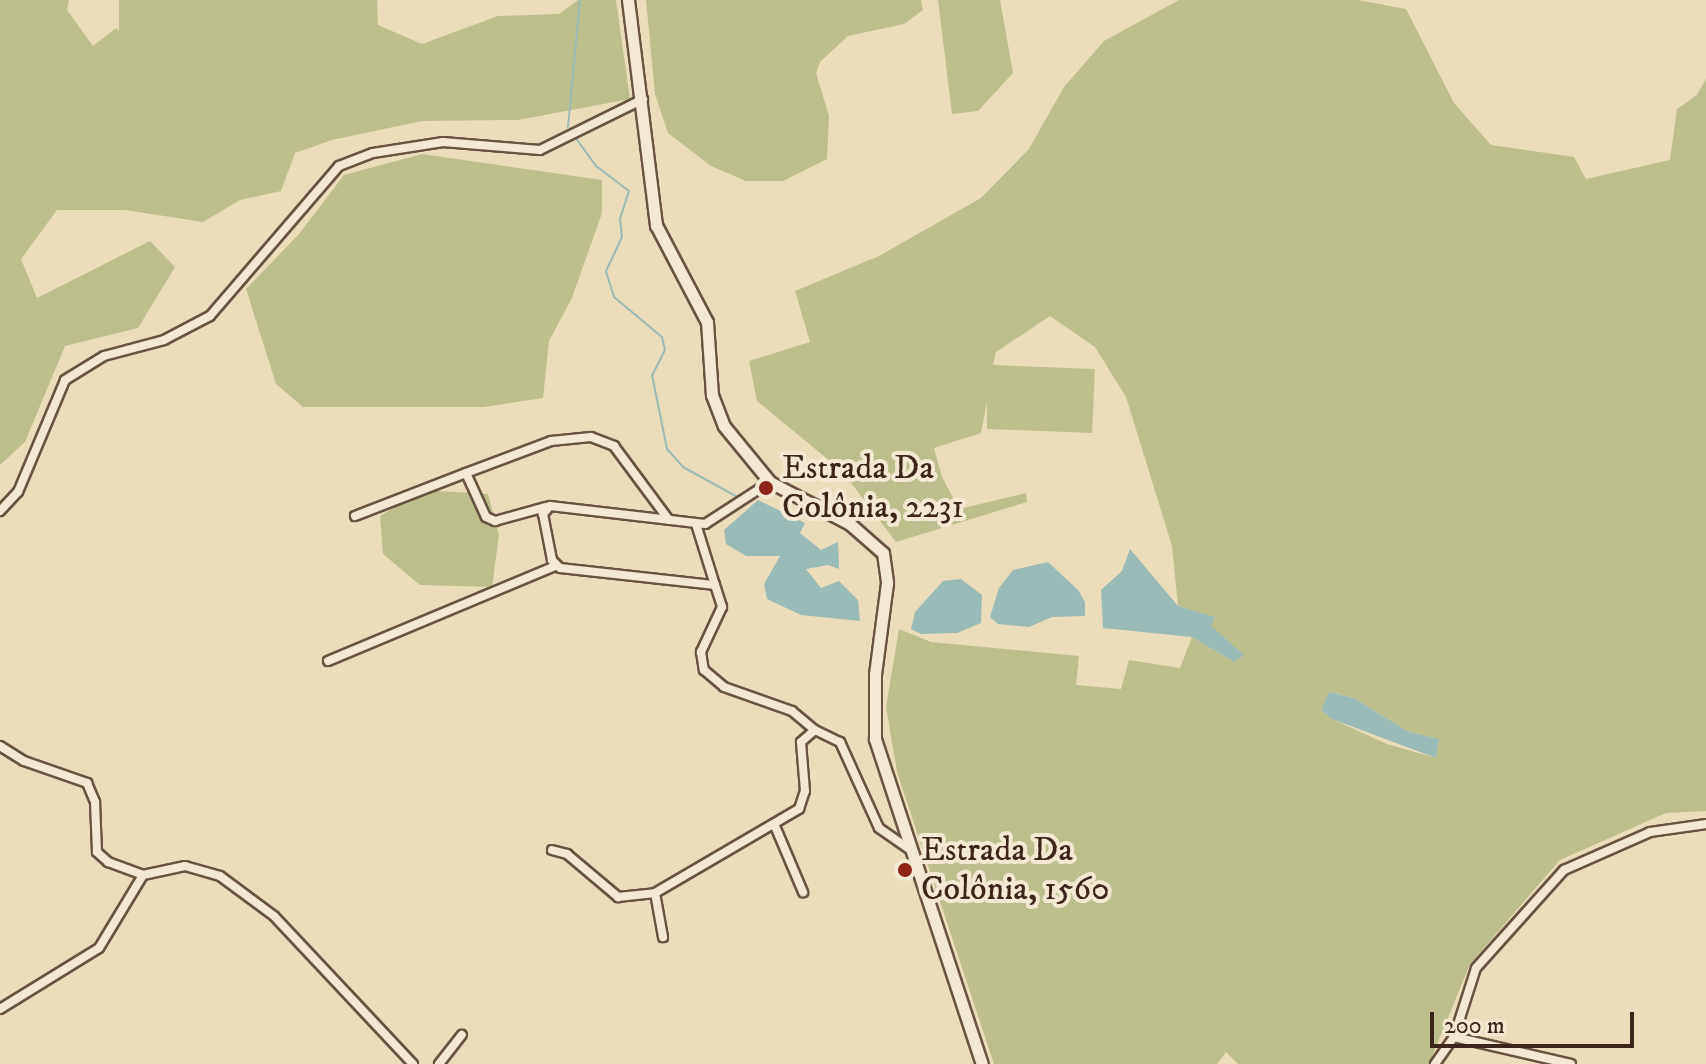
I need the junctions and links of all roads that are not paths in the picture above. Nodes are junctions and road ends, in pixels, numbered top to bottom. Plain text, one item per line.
1 (628, 0) edge
2 (643, 99) junction
3 (466, 473) junction
4 (770, 482) junction
5 (546, 507) junction
6 (0, 511) edge
7 (355, 516) dead end
8 (669, 520) junction
9 (696, 524) junction
10 (555, 566) junction
11 (715, 585) junction
12 (328, 661) dead end
13 (815, 730) junction
14 (0, 746) edge
15 (1706, 824) edge
16 (775, 826) junction
17 (908, 848) junction
18 (552, 850) dead end
19 (143, 875) junction
20 (803, 892) dead end
21 (655, 893) junction
22 (663, 937) dead end
23 (0, 1009) edge
24 (462, 1035) dead end
25 (1454, 1037) junction
26 (413, 1064) edge
27 (439, 1064) edge
28 (982, 1064) edge
29 (1435, 1064) edge
30 (1571, 1064) edge

1 - 2 main road
2 - 4 main road
2 - 6 street
3 - 5 street
3 - 7 street
3 - 8 street
4 - 9 street
4 - 17 main road
5 - 8 street
5 - 10 street
8 - 9 street
9 - 11 street
10 - 11 street
10 - 12 street
11 - 13 street
13 - 16 street
13 - 17 street
14 - 19 street
15 - 25 street
16 - 20 street
16 - 21 street
17 - 28 main road
18 - 21 street
19 - 23 street
19 - 26 street
21 - 22 street
24 - 27 street
25 - 29 street
25 - 30 street

